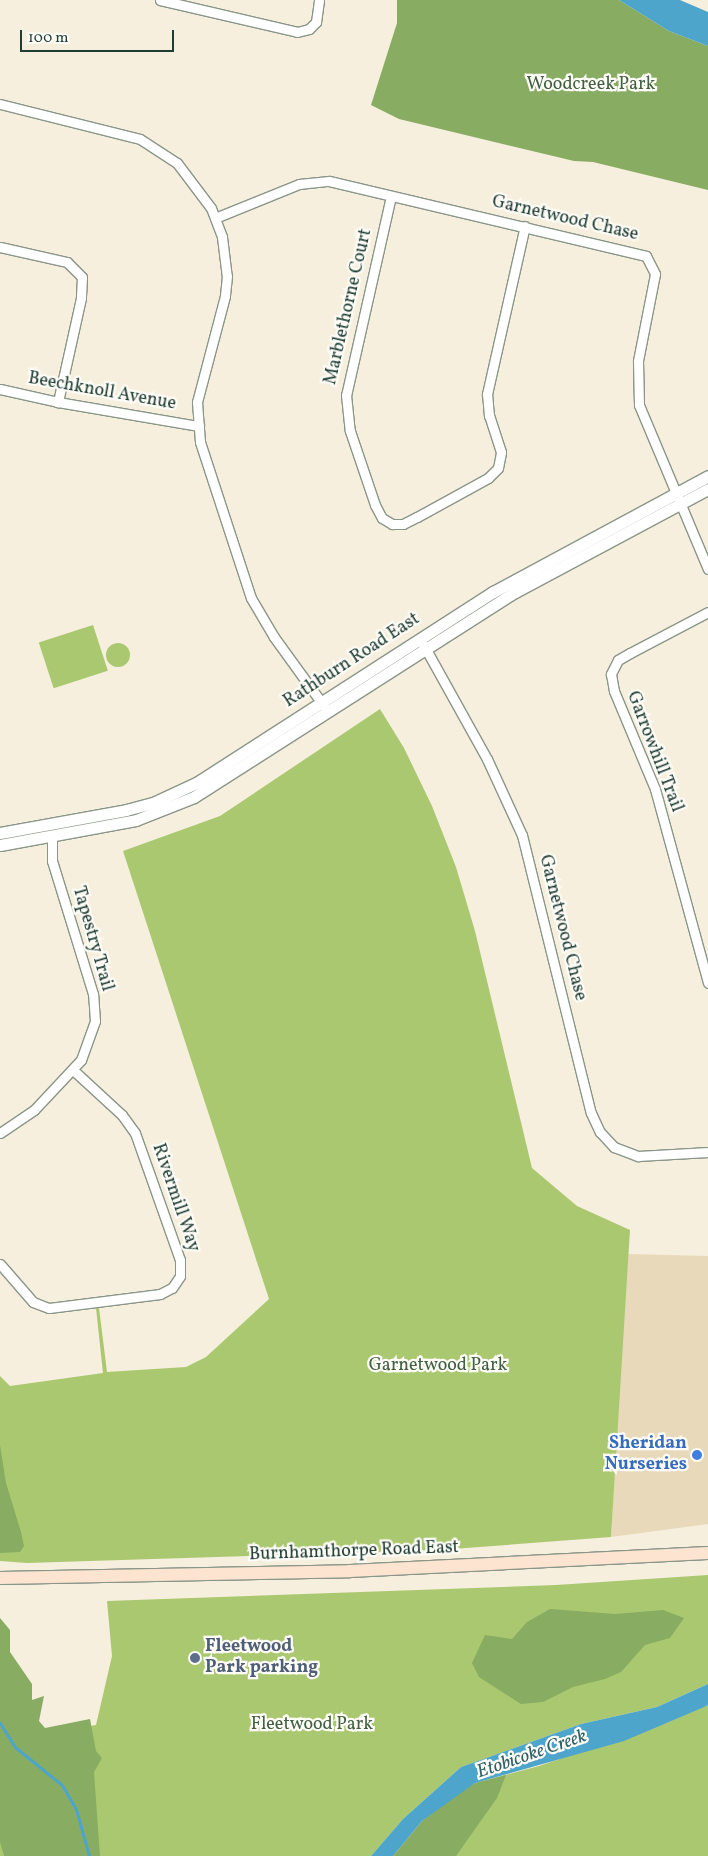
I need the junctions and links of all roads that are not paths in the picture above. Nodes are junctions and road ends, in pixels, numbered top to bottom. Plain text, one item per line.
1 (160, 0) edge
2 (319, 0) edge
3 (0, 104) edge
4 (391, 196) junction
5 (215, 218) junction
6 (525, 226) junction
7 (0, 247) edge
8 (0, 389) edge
9 (58, 402) junction
10 (199, 426) junction
11 (708, 476) edge
12 (708, 489) edge
13 (677, 498) junction
14 (708, 569) edge
15 (708, 612) edge
16 (422, 642) junction
17 (324, 706) junction
18 (0, 833) edge
19 (52, 836) junction
20 (0, 846) edge
21 (708, 983) edge
22 (73, 1070) junction
23 (0, 1132) edge
24 (708, 1152) edge
25 (0, 1264) edge
26 (708, 1553) edge
27 (0, 1578) edge

1 - 2 street
3 - 5 street
4 - 5 street, Garnetwood Chase
4 - 6 street, Garnetwood Chase
4 - 6 street, Marblethorne Court
5 - 10 street
6 - 13 street, Garnetwood Chase
7 - 9 street
8 - 9 street, Beechknoll Avenue
9 - 10 street, Beechknoll Avenue
10 - 17 street
11 - 13 street, Rathburn Road East
12 - 13 street, Rathburn Road East
13 - 14 street, Garnetwood Chase
13 - 16 street, Rathburn Road East
15 - 21 street, Garrowhill Trail
16 - 17 street, Rathburn Road East
16 - 24 street, Garnetwood Chase
17 - 18 street, Rathburn Road East
17 - 19 street, Rathburn Road East
19 - 20 street, Rathburn Road East
19 - 22 street, Tapestry Trail
22 - 23 street, Tapestry Trail
22 - 25 street, Rivermill Way
26 - 27 main road, Burnhamthorpe Road East

